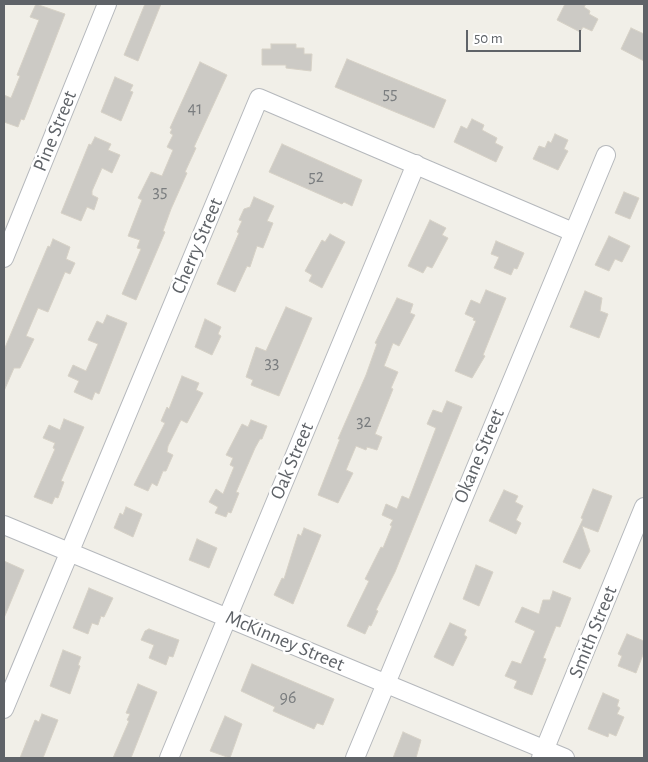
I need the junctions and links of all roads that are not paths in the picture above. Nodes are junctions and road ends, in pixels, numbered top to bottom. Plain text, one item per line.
1 (106, 4) edge
2 (606, 154) dead end
3 (416, 164) junction
4 (573, 232) junction
5 (4, 258) edge
6 (644, 507) edge
7 (4, 525) edge
8 (68, 552) junction
9 (227, 617) junction
10 (386, 683) junction
11 (4, 709) edge
12 (543, 753) edge
13 (169, 758) edge
14 (355, 758) edge
15 (565, 758) edge

1 - 5 street, Pine Street
2 - 4 street, Okane Street
3 - 4 street, Cherry Street
3 - 8 street, Cherry Street
3 - 9 street, Oak Street
4 - 10 street, Okane Street
6 - 12 street, Smith Street
7 - 8 street, McKinney Street
8 - 9 street, McKinney Street
8 - 11 street, Cherry Street
9 - 10 street, McKinney Street
9 - 13 street, Oak Street
10 - 12 street, McKinney Street
10 - 14 street, Okane Street
12 - 15 street, McKinney Street

